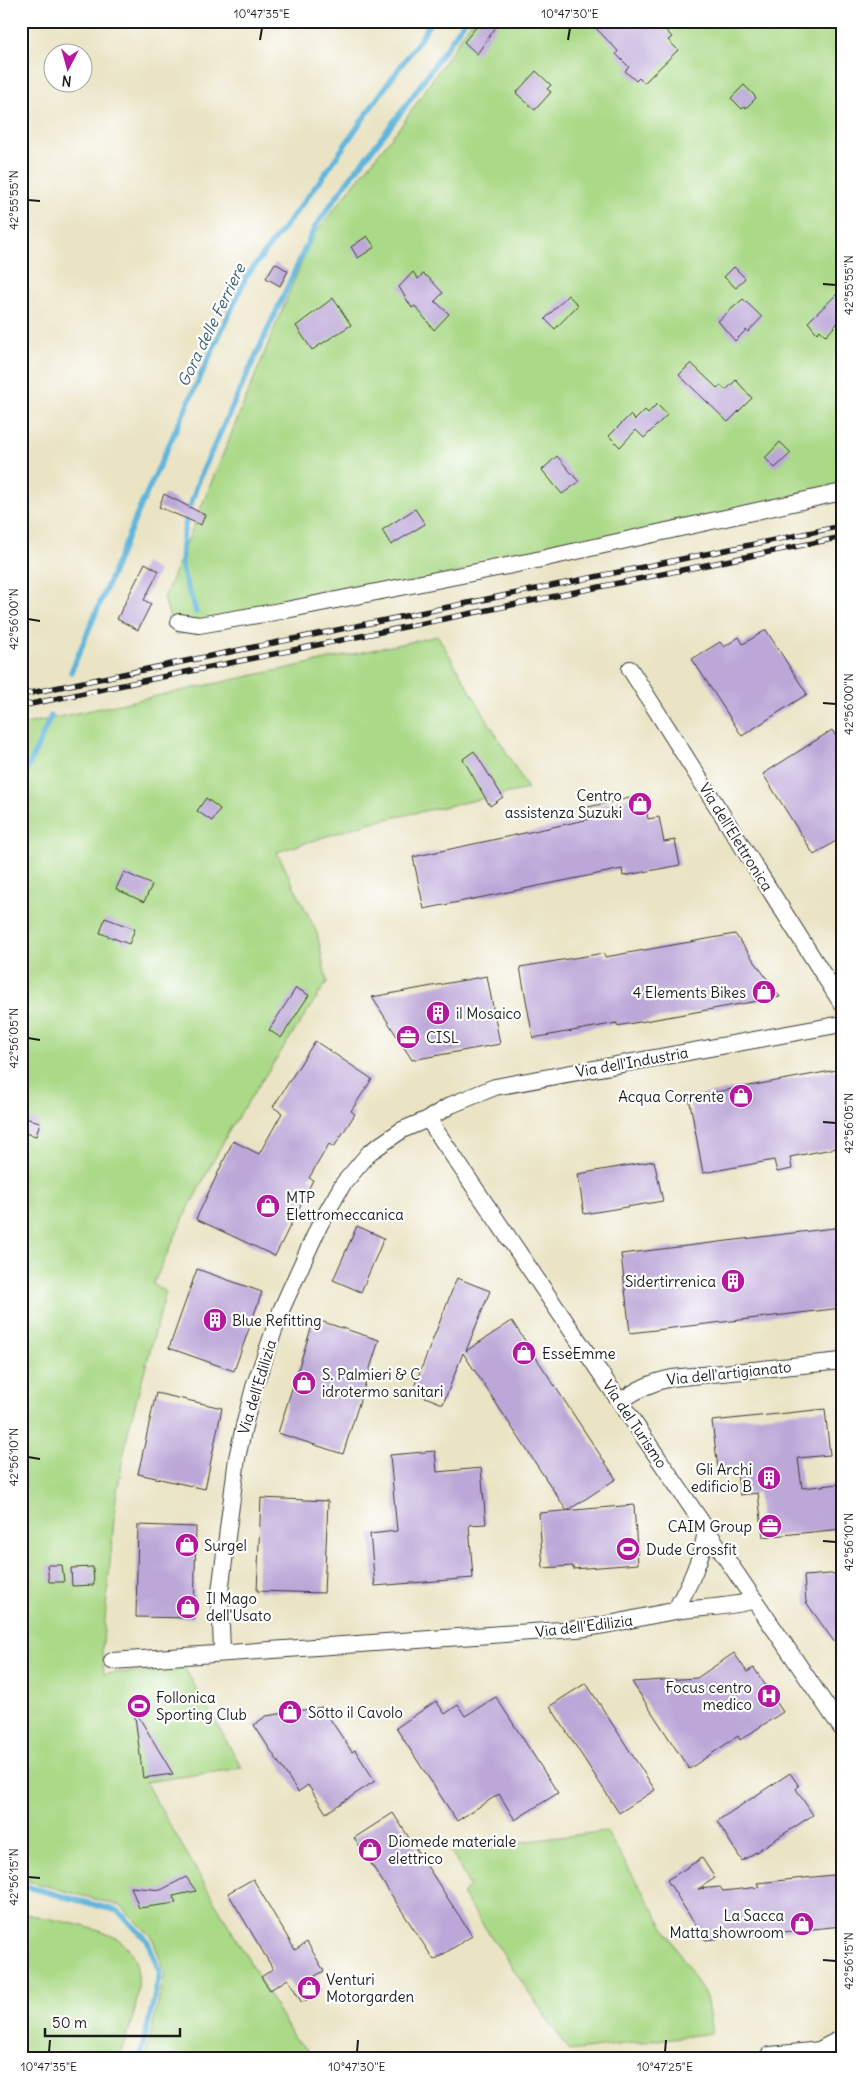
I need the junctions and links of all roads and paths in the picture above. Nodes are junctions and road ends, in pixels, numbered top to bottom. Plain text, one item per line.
1 (842, 492) edge
2 (178, 622) dead end
3 (630, 669) dead end
4 (842, 1004) edge
5 (842, 1024) edge
6 (428, 1119) junction
7 (842, 1361) edge
8 (621, 1401) junction
9 (706, 1530) junction
10 (755, 1600) junction
11 (676, 1611) junction
12 (222, 1653) junction
13 (112, 1661) dead end
14 (837, 1710) edge
15 (842, 1729) edge
16 (842, 2038) edge
17 (842, 2052) edge
18 (809, 2055) junction
19 (771, 2059) edge

1 - 2 street
3 - 4 street, Via dell'Elettronica
5 - 6 street, Via dell'Industria
6 - 8 street, Via del Turismo
6 - 12 street, Via dell'Edilizia
7 - 8 street, Via dell'artigianato
8 - 9 street, Via del Turismo
9 - 10 street, Via del Turismo
9 - 11 street
10 - 11 street, Via dell'Edilizia
10 - 14 street, Via del Turismo
11 - 12 street, Via dell'Edilizia
12 - 13 street, Via dell'Edilizia
14 - 15 street, Via del Turismo
16 - 18 street
17 - 18 main road
18 - 19 main road

